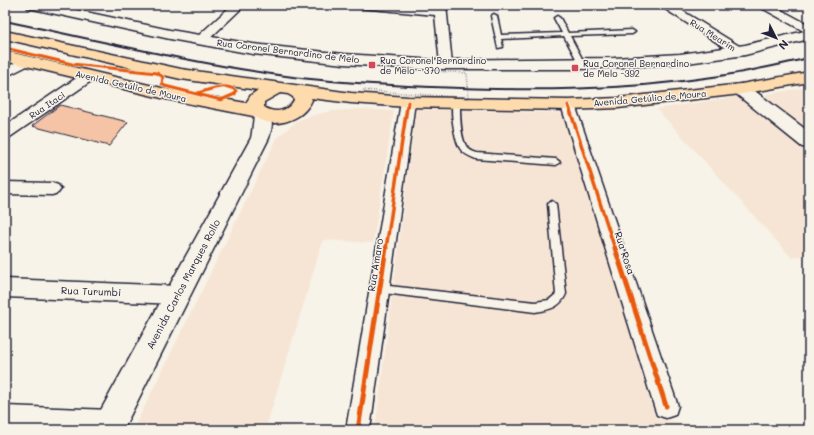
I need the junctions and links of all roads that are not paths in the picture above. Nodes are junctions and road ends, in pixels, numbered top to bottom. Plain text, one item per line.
1 (33, 5) edge
2 (239, 5) edge
3 (360, 5) edge
4 (665, 5) edge
5 (764, 5) edge
6 (440, 8) edge
7 (494, 16) dead end
8 (557, 18) dead end
9 (809, 30) edge
10 (632, 32) dead end
11 (809, 34) edge
12 (5, 35) edge
13 (566, 35) junction
14 (498, 37) junction
15 (201, 40) junction
16 (500, 47) dead end
17 (740, 52) junction
18 (5, 56) edge
19 (26, 61) junction
20 (446, 64) junction
21 (582, 64) junction
22 (5, 73) edge
23 (89, 76) junction
24 (809, 77) edge
25 (278, 88) junction
26 (741, 89) junction
27 (298, 91) junction
28 (367, 95) junction
29 (408, 102) junction
30 (456, 104) junction
31 (568, 105) junction
32 (260, 112) junction
33 (288, 114) junction
34 (5, 133) edge
35 (260, 138) junction
36 (809, 142) edge
37 (556, 162) dead end
38 (5, 188) edge
39 (52, 189) dead end
40 (552, 204) dead end
41 (5, 288) edge
42 (380, 289) junction
43 (177, 295) junction
44 (666, 406) dead end
45 (5, 418) edge
46 (109, 426) edge
47 (358, 430) edge

1 - 15 main road, Rua Coronel Bernardino de Melo
2 - 15 street
3 - 6 street
4 - 17 street, Rua Mearim
5 - 9 street
6 - 20 street
7 - 14 lane
8 - 13 lane
10 - 13 lane
11 - 17 main road, Rua Coronel Bernardino de Melo
12 - 25 main road
13 - 14 lane
13 - 21 lane
14 - 16 lane
15 - 20 main road, Rua Coronel Bernardino de Melo
17 - 21 main road, Rua Coronel Bernardino de Melo
18 - 19 main road, Avenida Getúlio de Moura
19 - 22 street
19 - 23 main road, Avenida Getúlio de Moura
20 - 21 main road, Rua Coronel Bernardino de Melo
23 - 32 main road, Avenida Getúlio de Moura
23 - 34 street, Rua Itaci
24 - 26 main road, Avenida Getúlio de Moura
25 - 27 main road
25 - 32 main road
26 - 31 main road, Avenida Getúlio de Moura
26 - 36 main road
27 - 28 main road, Avenida Getúlio de Moura
27 - 33 main road
28 - 29 main road, Avenida Getúlio de Moura
28 - 33 main road, Avenida Getúlio de Moura
29 - 30 main road, Avenida Getúlio de Moura
29 - 42 street, Rua Amaro
30 - 31 main road, Avenida Getúlio de Moura
30 - 37 lane
31 - 44 street, Rua Rosa
32 - 33 main road
32 - 35 main road, Avenida Carlos Marques Rollo
33 - 35 main road, Avenida Carlos Marques Rollo
35 - 43 main road, Avenida Carlos Marques Rollo
38 - 39 street
40 - 42 lane
41 - 43 street, Rua Turumbi
42 - 47 street, Rua Amaro
43 - 46 main road, Avenida Carlos Marques Rollo
45 - 46 street

